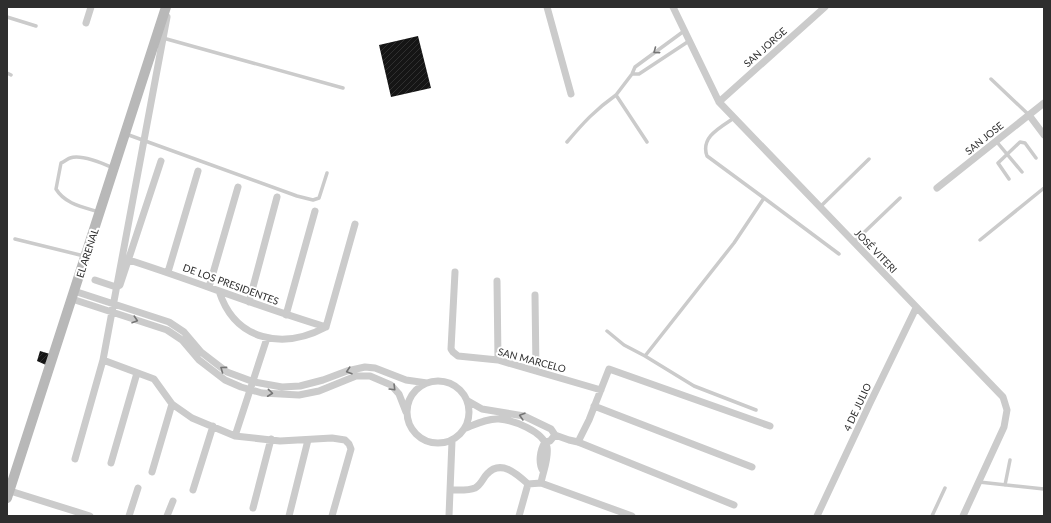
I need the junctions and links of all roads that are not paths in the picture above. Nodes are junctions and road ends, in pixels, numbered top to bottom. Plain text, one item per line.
1 (91, 7) edge
2 (167, 7) edge
3 (547, 7) edge
4 (672, 7) edge
5 (825, 7) edge
6 (7, 17) edge
7 (86, 23) dead end
8 (36, 26) dead end
9 (684, 31) junction
10 (156, 36) junction
11 (689, 41) junction
12 (632, 74) junction
13 (991, 79) dead end
14 (343, 88) dead end
15 (571, 94) dead end
16 (616, 95) junction
17 (718, 102) junction
18 (1044, 103) edge
19 (1029, 115) junction
20 (734, 118) junction
21 (125, 134) junction
22 (1044, 135) edge
23 (996, 141) junction
24 (568, 142) dead end
25 (647, 142) dead end
26 (1007, 154) junction
27 (1036, 158) dead end
28 (869, 159) dead end
29 (161, 161) dead end
30 (114, 168) junction
31 (198, 171) dead end
32 (1022, 172) dead end
33 (327, 173) dead end
34 (1009, 179) dead end
35 (238, 187) dead end
36 (937, 188) dead end
37 (1044, 188) edge
38 (277, 197) dead end
39 (764, 198) junction
40 (900, 198) dead end
41 (820, 208) junction
42 (316, 211) dead end
43 (100, 212) junction
44 (355, 224) dead end
45 (15, 239) dead end
46 (980, 240) dead end
47 (853, 243) junction
48 (839, 254) dead end
49 (86, 256) junction
50 (129, 260) junction
51 (168, 272) junction
52 (455, 272) dead end
53 (95, 280) dead end
54 (497, 281) dead end
55 (209, 287) junction
56 (219, 291) junction
57 (73, 295) junction
58 (535, 295) dead end
59 (249, 302) junction
60 (916, 308) junction
61 (286, 315) junction
62 (326, 327) junction
63 (607, 331) dead end
64 (267, 338) junction
65 (199, 354) junction
66 (645, 356) junction
67 (103, 360) junction
68 (498, 360) junction
69 (536, 371) junction
70 (136, 373) junction
71 (323, 380) junction
72 (254, 382) junction
73 (427, 382) junction
74 (325, 389) junction
75 (250, 390) junction
76 (601, 390) junction
77 (468, 401) junction
78 (172, 404) junction
79 (594, 406) junction
80 (756, 410) dead end
81 (406, 412) junction
82 (213, 426) junction
83 (770, 426) dead end
84 (466, 428) junction
85 (555, 435) junction
86 (235, 436) junction
87 (271, 440) junction
88 (308, 440) junction
89 (452, 441) junction
90 (545, 442) junction
91 (578, 442) junction
92 (75, 459) dead end
93 (1010, 460) dead end
94 (111, 463) dead end
95 (752, 466) dead end
96 (152, 472) dead end
97 (978, 482) junction
98 (541, 483) junction
99 (528, 484) junction
100 (1005, 485) junction
101 (138, 488) dead end
102 (945, 488) dead end
103 (1044, 489) edge
104 (193, 490) dead end
105 (450, 490) junction
106 (8, 493) edge
107 (173, 501) dead end
108 (734, 505) dead end
109 (253, 508) dead end
110 (90, 516) edge
111 (129, 516) edge
112 (167, 516) edge
113 (289, 516) edge
114 (332, 516) edge
115 (449, 516) edge
116 (519, 516) edge
117 (632, 516) edge
118 (817, 516) edge
119 (932, 516) edge
120 (962, 516) edge

1 - 7 street
2 - 10 street, EL ARENAL
2 - 67 street
3 - 15 street
4 - 9 street, JOSÉ VITERI
5 - 17 street, SAN JORGE
6 - 8 lane
9 - 11 street, JOSÉ VITERI
9 -> 12 lane
10 - 14 lane
10 - 21 street, EL ARENAL
11 - 12 lane
11 - 17 street, JOSÉ VITERI
12 - 16 lane
13 - 19 lane
16 - 24 lane
16 - 25 lane
17 - 20 street, JOSÉ VITERI
18 - 19 street, SAN JOSE
19 - 22 street
19 - 23 street, SAN JOSE
20 - 39 lane
20 - 41 street, JOSÉ VITERI
21 - 30 street, EL ARENAL
21 - 33 lane
23 - 26 lane
23 - 36 street, SAN JOSE
26 - 27 lane
26 - 32 lane
26 - 34 lane
28 - 41 lane
29 - 50 street
30 - 43 street, EL ARENAL
30 - 43 lane
31 - 51 street
35 - 55 street
37 - 46 lane
38 - 59 street
39 - 48 lane
39 - 66 lane
40 - 47 lane
41 - 47 street, JOSÉ VITERI
42 - 61 street
43 - 49 street, EL ARENAL
44 - 62 street
45 - 49 lane
47 - 60 street, JOSÉ VITERI
49 - 57 street, EL ARENAL
50 - 51 street, DE LOS PRESIDENTES
50 - 53 street
51 - 55 street, DE LOS PRESIDENTES
52 - 68 street, SAN MARCELO
54 - 68 street
55 - 56 street, DE LOS PRESIDENTES
56 - 59 street, DE LOS PRESIDENTES
56 - 64 street
57 - 65 street
57 - 106 street, EL ARENAL
58 - 69 street
59 - 61 street, DE LOS PRESIDENTES
60 - 97 street, JOSÉ VITERI
60 - 118 street, 4 DE JULIO
61 - 62 street, DE LOS PRESIDENTES
62 - 64 street
63 - 66 lane
64 - 72 street
72 -> 65 street
65 - 75 street
66 - 80 lane
67 - 70 street
67 - 92 street
68 - 69 street, SAN MARCELO
69 - 76 street, SAN MARCELO
70 - 78 street
70 - 94 street
71 - 72 street
73 -> 71 street
71 - 74 street
72 - 75 street
73 - 77 street
73 - 81 street
75 -> 74 street
74 -> 81 street
75 - 86 street
76 - 79 street
76 - 83 street
77 - 84 street
85 -> 77 street
78 - 82 street
78 - 96 street
79 - 91 street
79 - 95 street
81 - 89 street
82 - 86 street
82 - 104 street
84 - 89 street
84 - 90 street
85 - 90 street
85 - 91 street
86 - 87 street
87 - 88 street
87 - 109 street
88 - 113 street
88 - 114 street
89 - 105 street
90 - 98 street
91 - 108 street
93 - 100 lane
97 - 100 lane
97 - 120 street, JOSÉ VITERI
98 - 99 street
98 - 117 street
99 - 105 street
99 - 116 street
100 - 103 lane
101 - 111 street
102 - 119 lane
105 - 115 street
106 - 110 street
107 - 112 street

